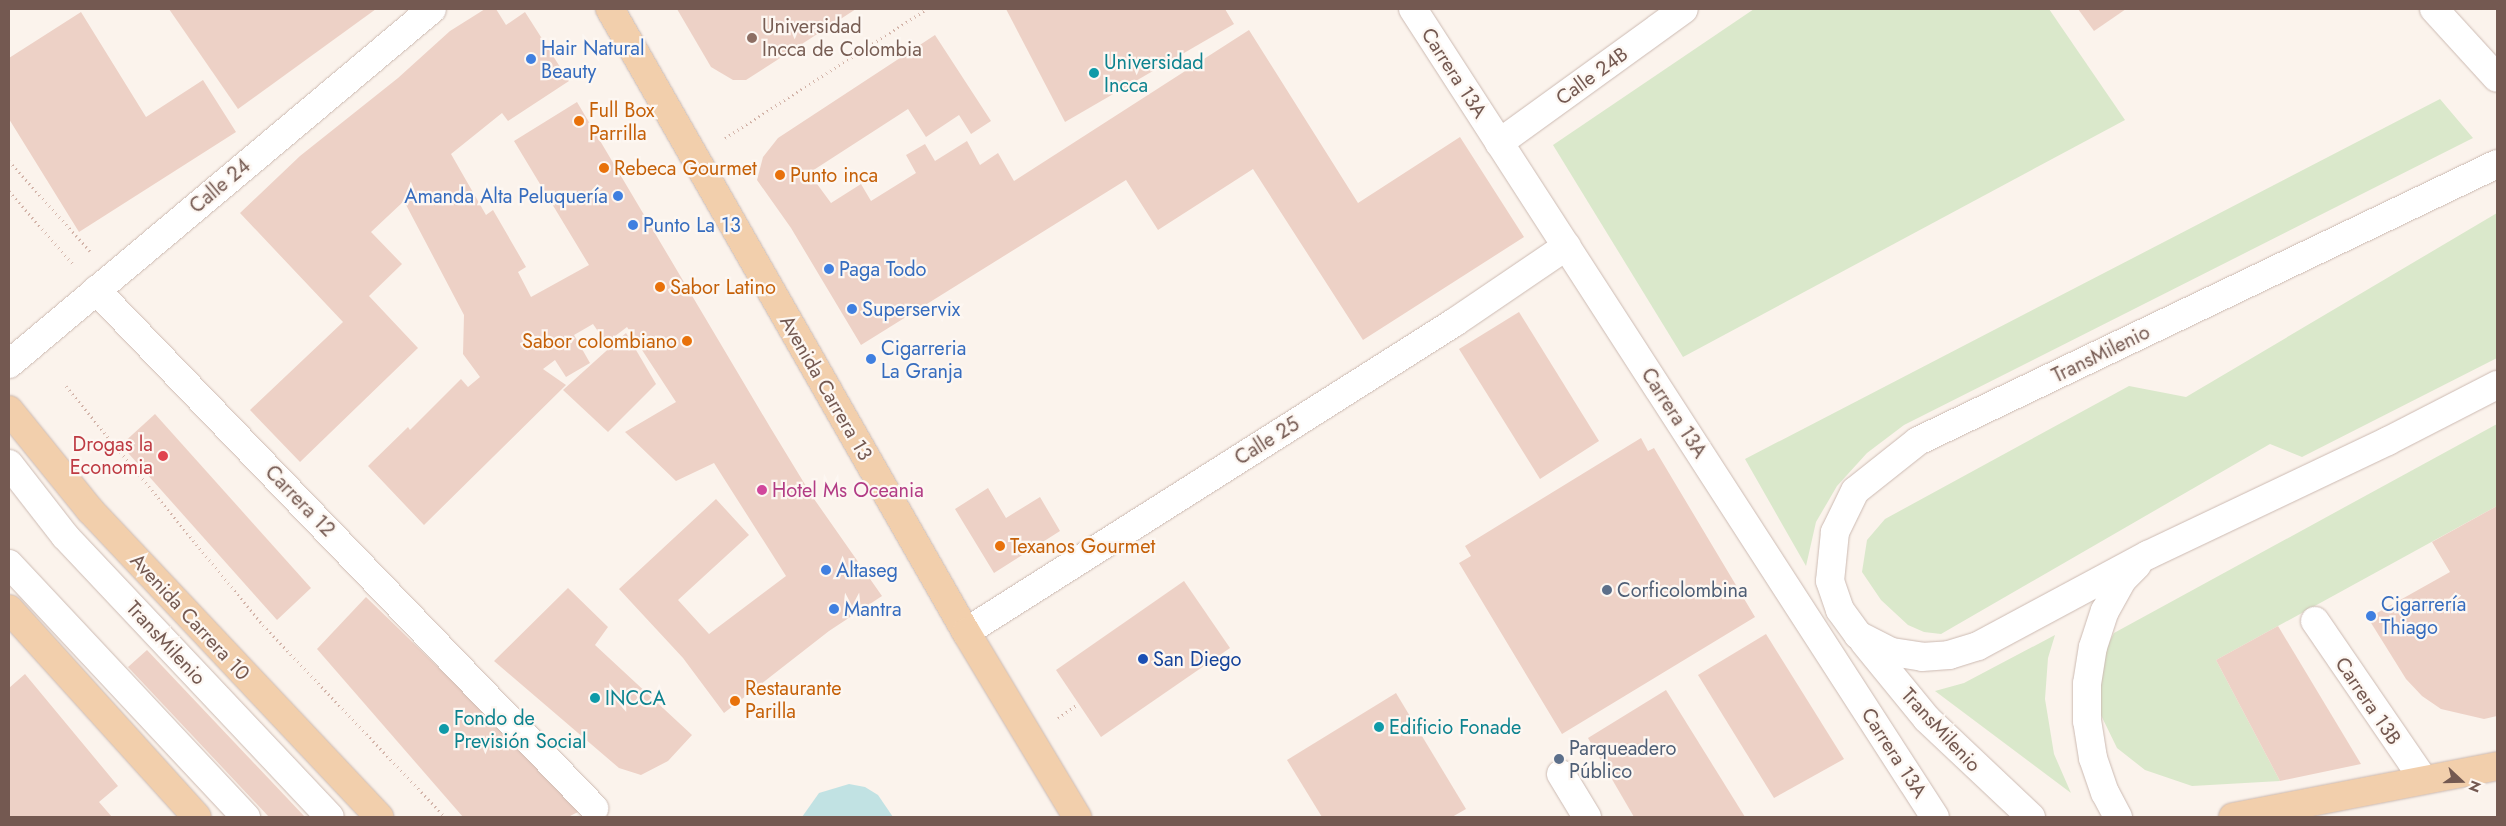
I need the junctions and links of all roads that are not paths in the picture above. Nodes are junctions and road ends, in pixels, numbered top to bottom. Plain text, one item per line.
1 (432, 9) edge
2 (610, 9) edge
3 (1413, 9) edge
4 (1684, 9) edge
5 (2434, 9) edge
6 (2497, 78) edge
7 (1499, 143) junction
8 (2497, 164) edge
9 (1566, 246) junction
10 (96, 290) junction
11 (9, 364) edge
12 (2497, 385) edge
13 (9, 410) edge
14 (9, 464) edge
15 (2148, 555) junction
16 (9, 564) edge
17 (9, 609) edge
18 (2315, 621) dead end
19 (966, 632) junction
20 (1858, 635) junction
21 (2497, 766) edge
22 (1561, 774) dead end
23 (2423, 779) junction
24 (594, 808) dead end
25 (2240, 816) edge
26 (197, 817) edge
27 (246, 817) edge
28 (330, 817) edge
29 (379, 817) edge
30 (1077, 817) edge
31 (1587, 817) edge
32 (1935, 817) edge
33 (2031, 817) edge
34 (2118, 817) edge

1 - 10 street, Calle 24
2 - 19 main road, Avenida Carrera 13
3 - 7 street, Carrera 13A
4 - 7 street, Calle 24B
5 - 6 street
7 - 9 street, Carrera 13A
8 - 20 street, TransMilenio
9 - 19 street, Calle 25
9 - 32 street, Carrera 13A
10 - 11 street, Calle 24
10 - 24 street, Carrera 12
12 - 15 street, TransMilenio
13 - 29 main road, Avenida Carrera 10
14 - 28 street, TransMilenio
15 - 20 street, TransMilenio
15 - 34 street, TransMilenio
16 - 27 street
17 - 26 main road
18 - 23 street, Carrera 13B
19 - 30 main road, Avenida Carrera 13
20 - 33 street, TransMilenio
21 - 23 main road
22 - 31 street
23 - 25 main road

